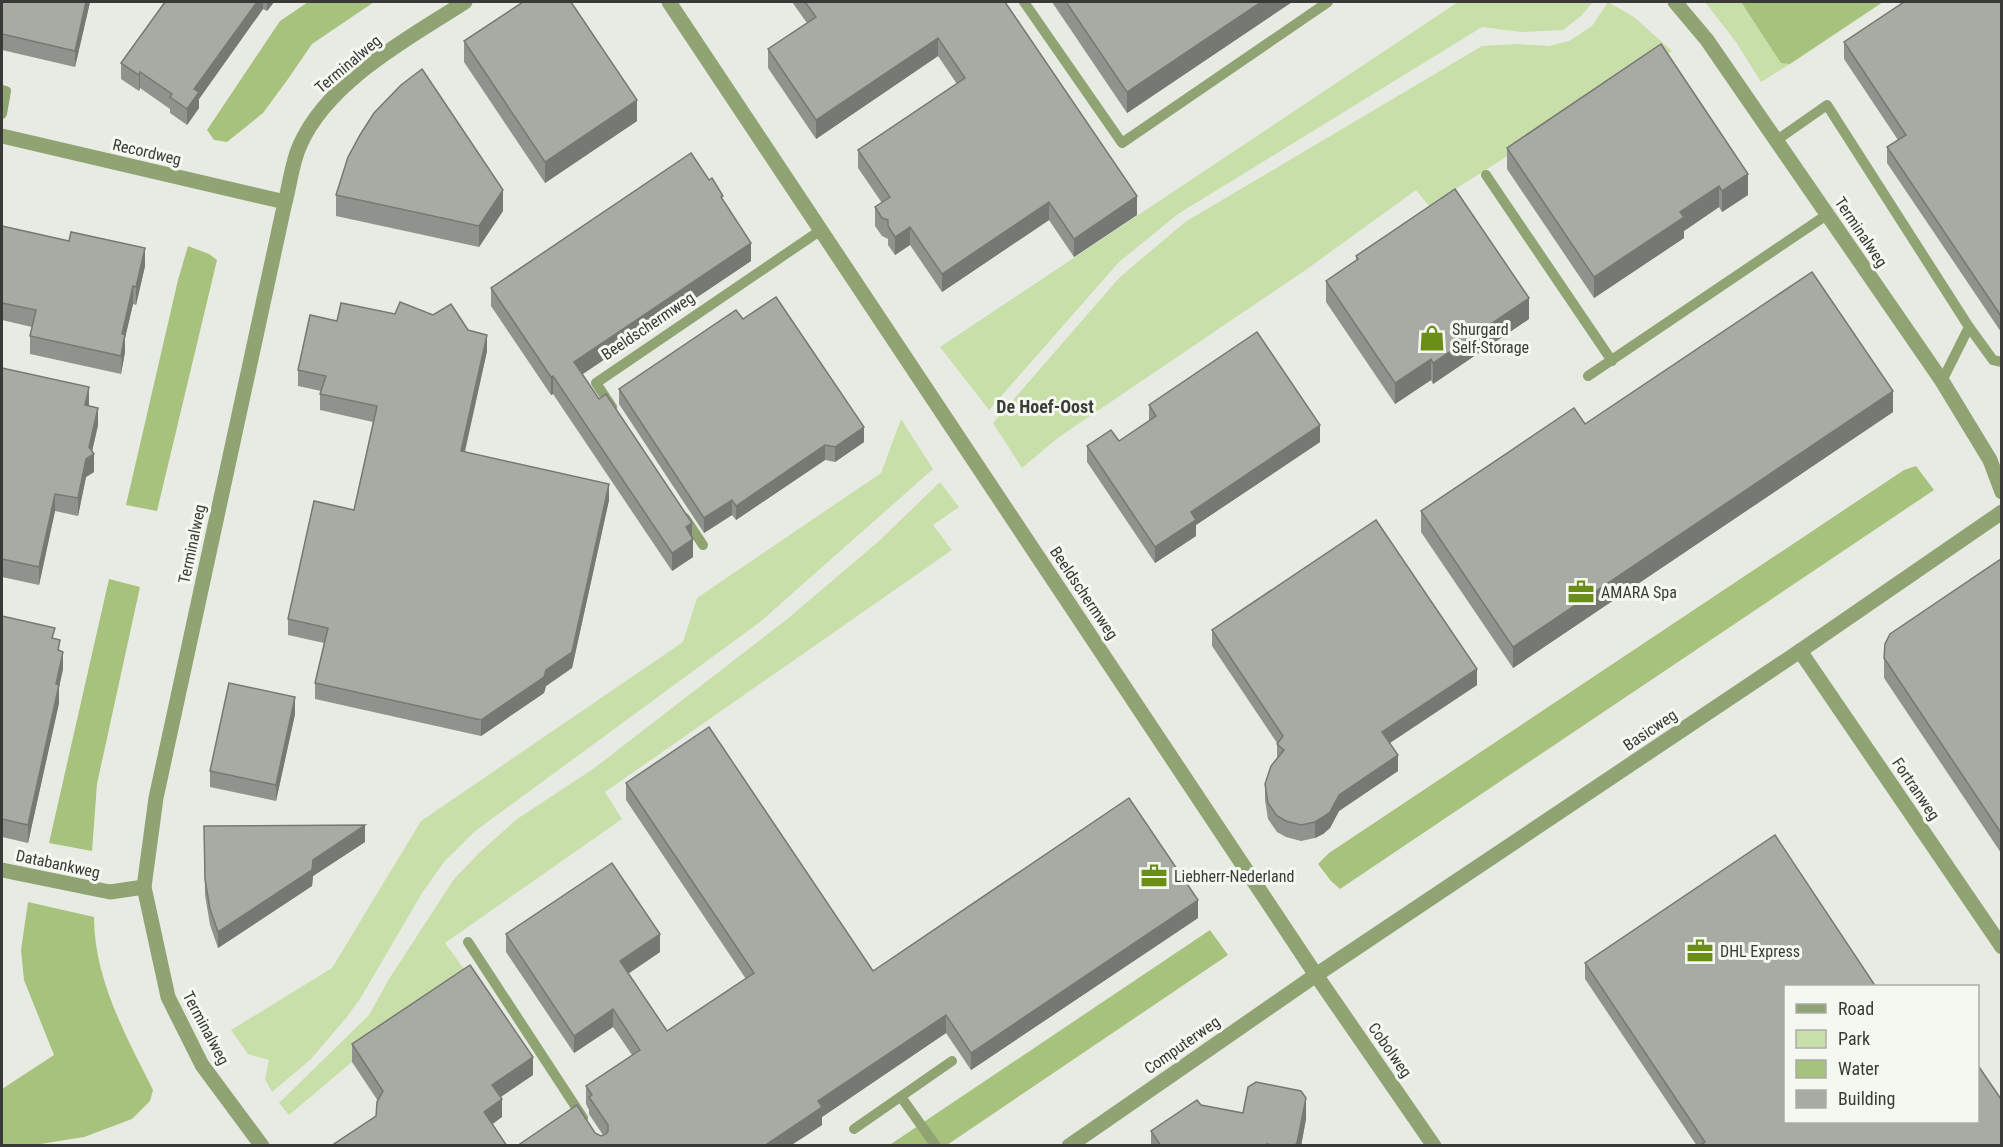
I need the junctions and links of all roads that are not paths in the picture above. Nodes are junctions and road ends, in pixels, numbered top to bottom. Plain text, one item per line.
1 (465, 2) edge
2 (669, 2) edge
3 (1024, 2) edge
4 (1328, 2) edge
5 (1675, 2) edge
6 (2, 90) edge
7 (2, 114) edge
8 (2, 136) edge
9 (1777, 140) junction
10 (1486, 175) dead end
11 (285, 202) junction
12 (1828, 214) junction
13 (821, 231) junction
14 (1969, 327) junction
15 (1612, 361) junction
16 (2001, 362) edge
17 (1588, 376) dead end
18 (1942, 381) junction
19 (621, 421) edge
20 (2001, 492) edge
21 (678, 507) edge
22 (2001, 512) edge
23 (703, 545) dead end
24 (1800, 651) junction
25 (2, 870) edge
26 (144, 887) junction
27 (468, 942) dead end
28 (2001, 947) edge
29 (1316, 975) junction
30 (952, 1061) dead end
31 (901, 1096) junction
32 (588, 1126) edge
33 (854, 1129) dead end
34 (262, 1146) edge
35 (936, 1146) edge
36 (1069, 1146) edge
37 (1434, 1146) edge

1 - 11 street, Terminalweg
2 - 13 street, Beeldschermweg
3 - 4 lane
5 - 9 street, Terminalweg
6 - 7 lane
8 - 11 street, Recordweg
9 - 12 street, Terminalweg
9 - 14 lane
10 - 15 lane
11 - 26 street, Terminalweg
12 - 15 lane
12 - 18 street, Terminalweg
13 - 19 lane, Beeldschermweg
13 - 29 street, Beeldschermweg
14 - 16 lane
14 - 18 lane
15 - 17 lane
18 - 20 street, Terminalweg
21 - 23 lane
22 - 24 street, Basicweg
24 - 28 street, Fortranweg
24 - 29 street, Basicweg
25 - 26 street, Databankweg
26 - 34 street, Terminalweg
27 - 32 lane
29 - 36 street, Computerweg
29 - 37 street, Cobolweg
30 - 31 lane
31 - 33 lane
31 - 35 lane

